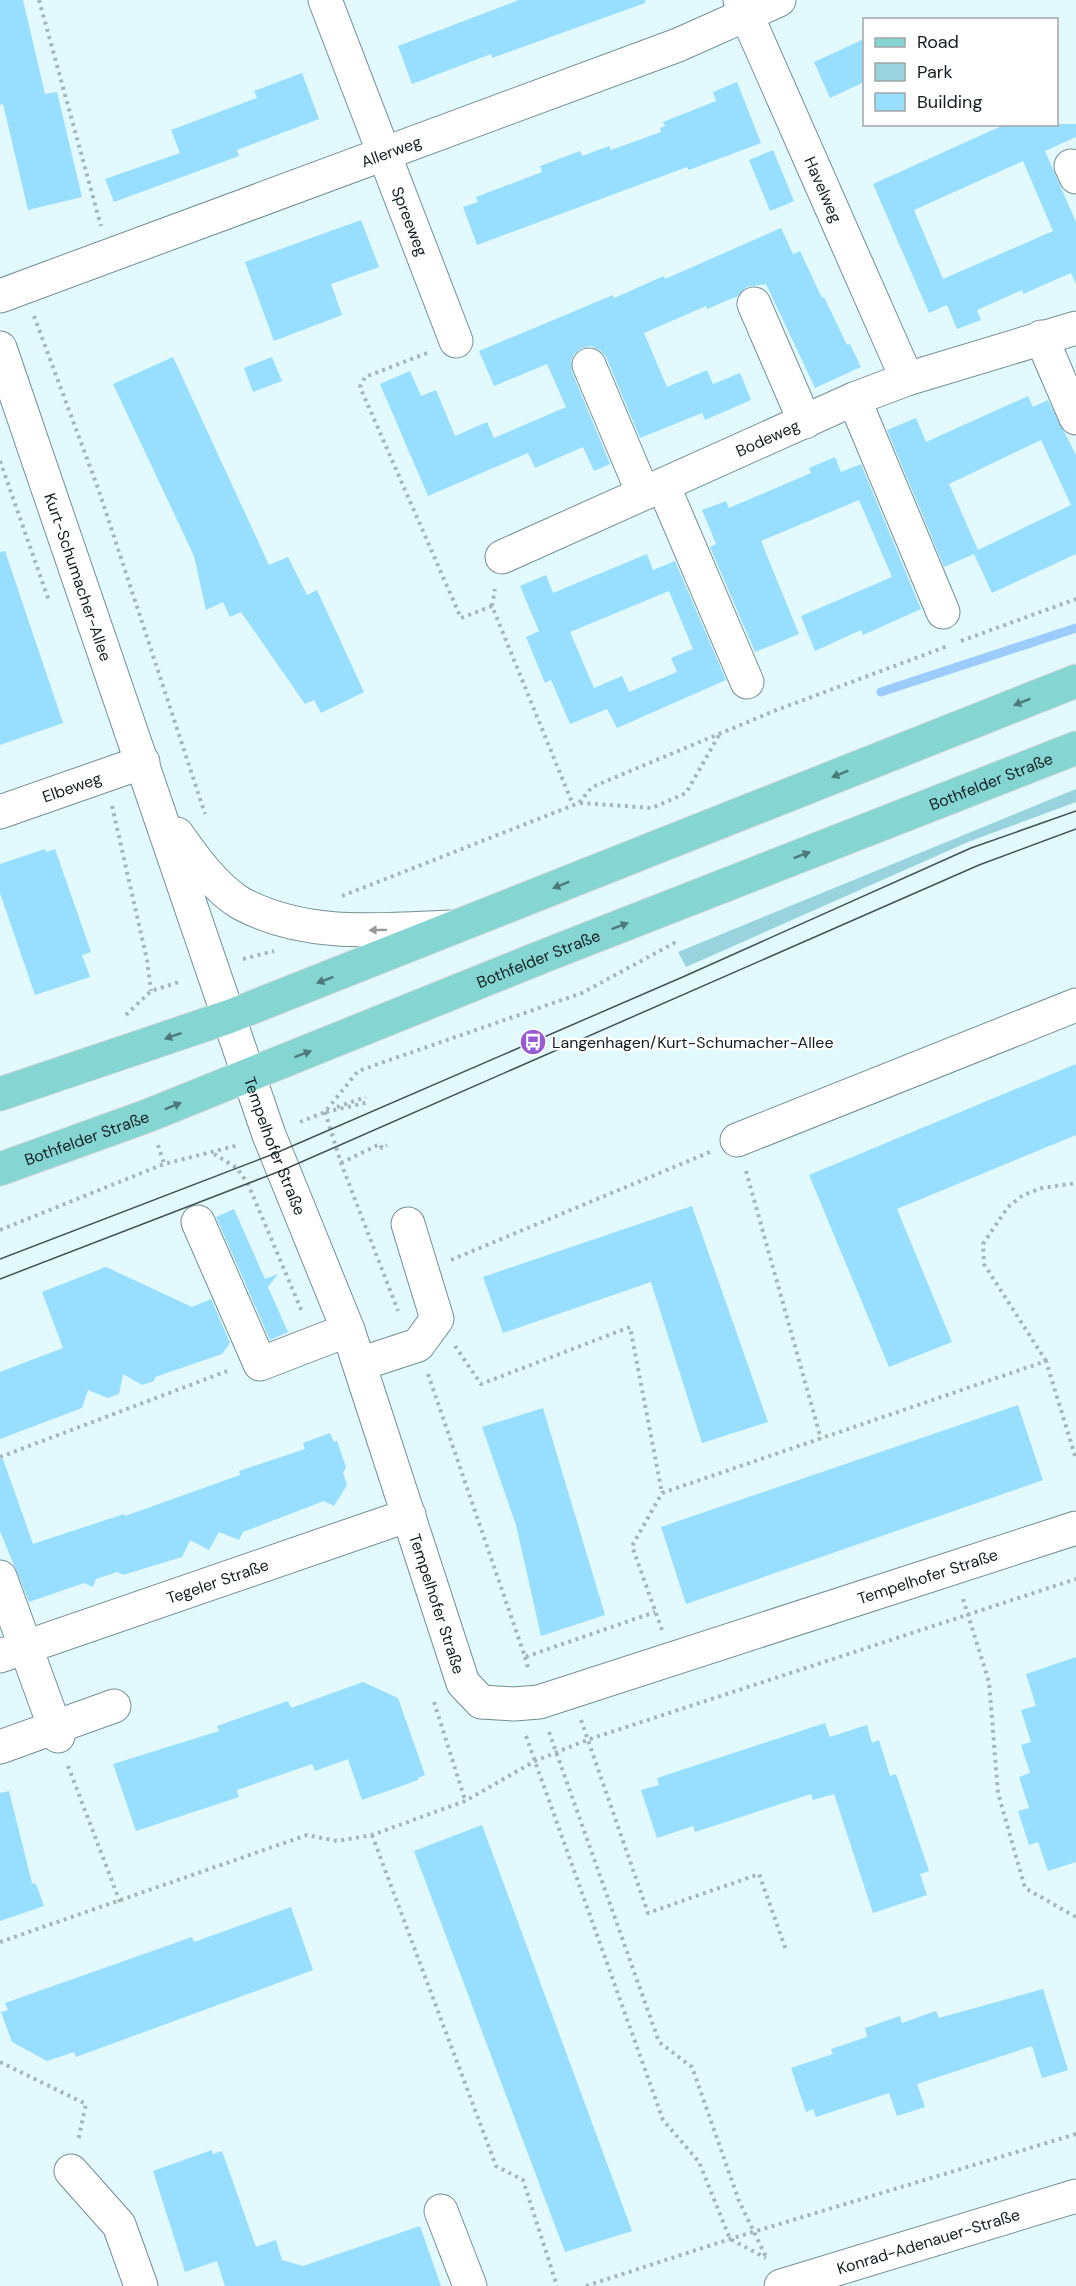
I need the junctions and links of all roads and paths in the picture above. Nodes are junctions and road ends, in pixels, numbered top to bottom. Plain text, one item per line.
1 (39, 0) edge
2 (325, 0) edge
3 (779, 0) edge
4 (743, 7) edge
5 (384, 154) junction
6 (109, 256) junction
7 (11, 292) edge
8 (754, 304) dead end
9 (1076, 328) edge
10 (1041, 337) junction
11 (456, 341) joint
12 (0, 348) edge
13 (589, 365) dead end
14 (907, 379) junction
15 (854, 399) junction
16 (1076, 418) edge
17 (805, 422) junction
18 (0, 461) edge
19 (653, 489) junction
20 (502, 557) dead end
21 (1076, 599) edge
22 (50, 604) dead end
23 (943, 612) dead end
24 (1076, 681) edge
25 (747, 682) dead end
26 (719, 734) junction
27 (1076, 748) edge
28 (143, 762) junction
29 (107, 774) junction
30 (579, 803) junction
31 (156, 804) junction
32 (573, 805) junction
33 (0, 812) edge
34 (206, 817) dead end
35 (333, 900) dead end
36 (458, 927) junction
37 (685, 939) dead end
38 (276, 951) dead end
39 (202, 974) junction
40 (151, 992) junction
41 (1076, 1005) edge
42 (228, 1017) junction
43 (122, 1019) dead end
44 (248, 1075) junction
45 (0, 1094) edge
46 (368, 1100) dead end
47 (325, 1112) junction
48 (269, 1135) junction
49 (737, 1140) junction
50 (387, 1143) dead end
51 (214, 1153) junction
52 (340, 1163) junction
53 (0, 1169) edge
54 (1076, 1183) edge
55 (198, 1222) dead end
56 (408, 1224) dead end
57 (0, 1230) edge
58 (448, 1261) dead end
59 (437, 1319) junction
60 (348, 1330) junction
61 (314, 1343) junction
62 (418, 1345) junction
63 (1046, 1361) junction
64 (260, 1364) junction
65 (360, 1364) junction
66 (821, 1439) junction
67 (0, 1457) edge
68 (1076, 1459) edge
69 (662, 1493) junction
70 (409, 1515) junction
71 (1076, 1528) edge
72 (953, 1569) junction
73 (0, 1577) edge
74 (1076, 1579) edge
75 (655, 1612) junction
76 (967, 1613) junction
77 (13, 1652) edge
78 (672, 1659) junction
79 (572, 1691) junction
80 (114, 1706) dead end
81 (59, 1740) junction
82 (587, 1740) junction
83 (0, 1747) edge
84 (556, 1752) junction
85 (535, 1761) junction
86 (372, 1835) junction
87 (120, 1902) junction
88 (1076, 1917) edge
89 (0, 1942) edge
90 (786, 1950) dead end
91 (0, 2062) edge
92 (1076, 2134) edge
93 (71, 2171) joint
94 (1076, 2196) edge
95 (441, 2211) dead end
96 (755, 2231) junction
97 (730, 2239) junction
98 (774, 2272) edge
99 (141, 2286) edge
100 (470, 2286) edge
101 (557, 2286) edge
102 (586, 2286) edge

1 - 6 path
2 - 5 street, Spreeweg
3 - 4 street, Allerweg
4 - 5 street, Allerweg
4 - 14 street, Havelweg
5 - 6 street, Allerweg
5 - 11 street, Spreeweg
6 - 7 street, Allerweg
7 - 34 path
8 - 17 street
9 - 10 street, Bodeweg
10 - 14 street, Bodeweg
10 - 16 street
11 - 32 path
12 - 28 street, Kurt-Schumacher-Allee
13 - 19 street
14 - 15 street, Bodeweg
15 - 17 street, Bodeweg
15 - 23 street
17 - 19 street, Bodeweg
18 - 22 path
19 - 20 street, Bodeweg
19 - 25 street
21 - 26 path
24 -> 36 main road
26 - 30 path
26 - 30 path
44 -> 27 main road, Bothfelder Straße
28 - 29 street, Elbeweg
28 - 31 street, Kurt-Schumacher-Allee
29 - 33 street, Elbeweg
29 - 40 path
30 - 32 path
36 -> 31 street, Kurt-Schumacher-Allee
31 - 39 street, Kurt-Schumacher-Allee
32 - 35 path
36 -> 42 main road
37 - 47 path
38 - 39 path
39 - 40 path
39 - 42 street, Kurt-Schumacher-Allee
40 - 43 path
41 - 49 street
42 - 44 street, Tempelhofer Straße
42 -> 45 main road
44 - 48 street, Tempelhofer Straße
53 -> 44 main road, Bothfelder Straße
46 - 47 path
47 - 48 path
47 - 52 path
48 - 51 path
48 - 60 street, Tempelhofer Straße
49 - 58 path
49 - 66 path
50 - 52 path
51 - 57 path
51 - 61 path
52 - 62 path
54 - 63 path
55 - 64 street
56 - 59 street
59 - 62 street
59 - 69 path
60 - 61 street
60 - 65 street, Tempelhofer Straße
61 - 64 street
62 - 65 street
62 - 75 path
63 - 66 path
63 - 68 path
64 - 67 path
65 - 70 street, Tempelhofer Straße
66 - 69 path
69 - 75 path
70 - 77 street, Tegeler Straße
70 - 79 street, Tempelhofer Straße
71 - 72 street, Tempelhofer Straße
72 - 76 path
72 - 78 street, Tempelhofer Straße
73 - 77 street
74 - 76 path
75 - 78 path
76 - 82 path
76 - 88 path
77 - 81 street
78 - 79 street, Tempelhofer Straße
79 - 82 path
80 - 81 street
81 - 83 street
81 - 87 path
82 - 84 path
82 - 90 path
84 - 85 path
84 - 96 path
85 - 86 path
85 - 97 path
86 - 87 path
86 - 101 path
87 - 89 path
91 - 93 path
92 - 96 path
93 - 99 street
94 - 98 street, Konrad-Adenauer-Straße
95 - 100 street
96 - 97 path
96 - 98 path
97 - 98 path
97 - 102 path

